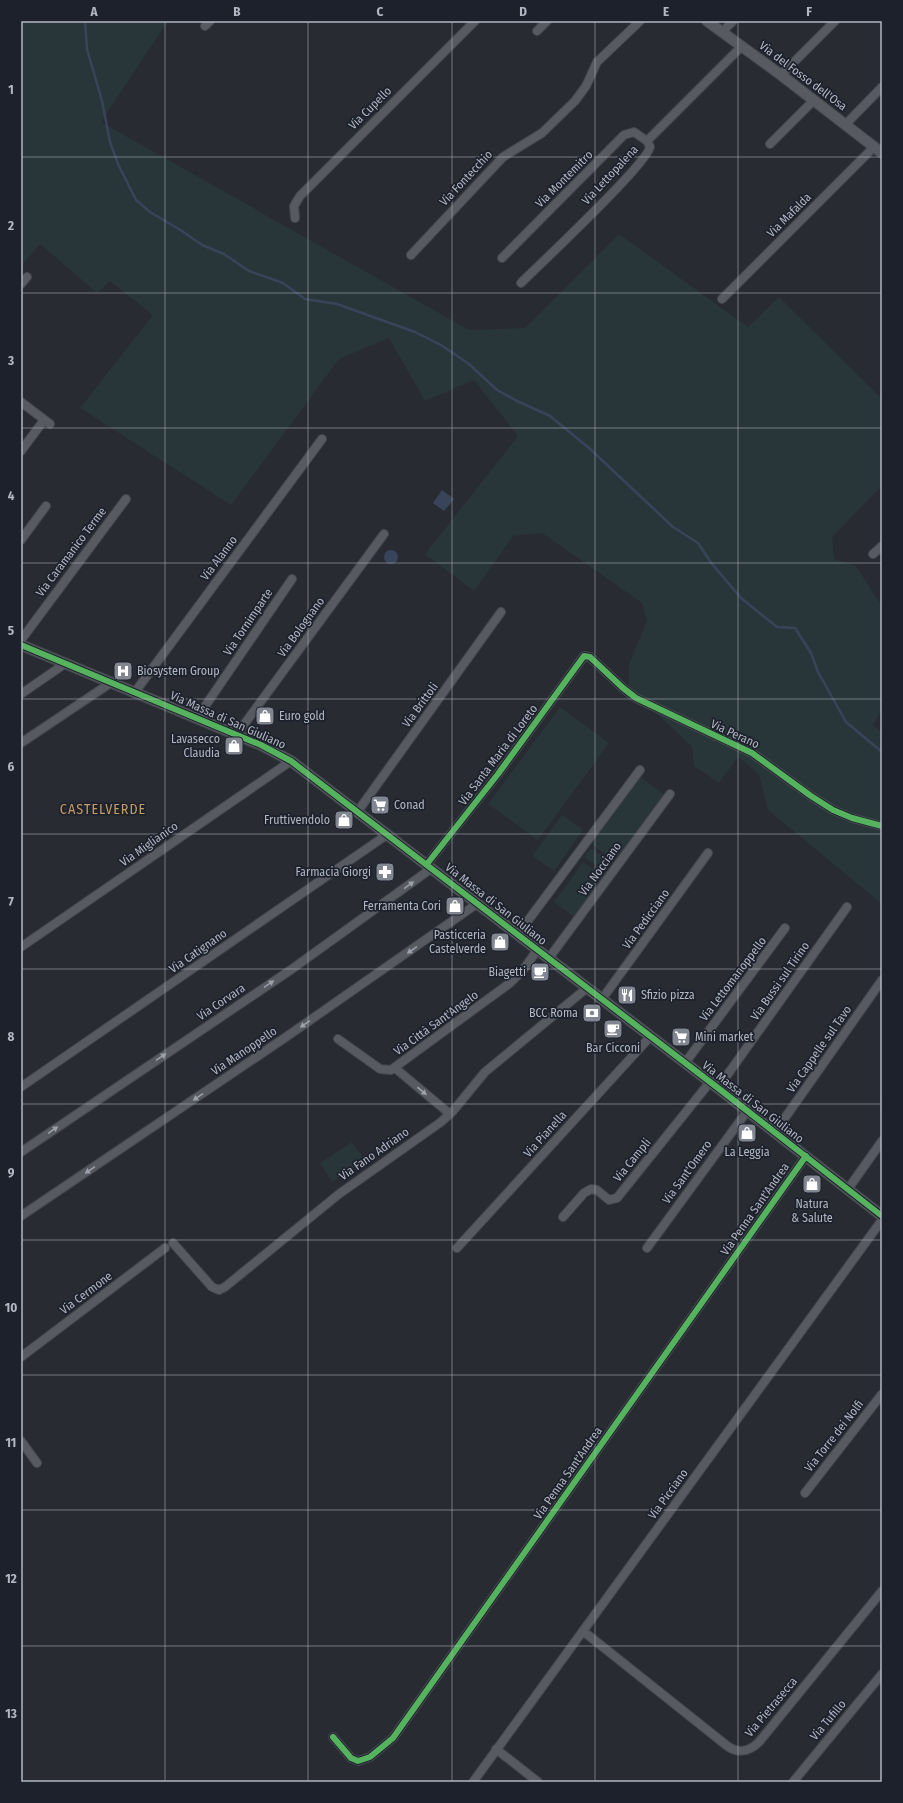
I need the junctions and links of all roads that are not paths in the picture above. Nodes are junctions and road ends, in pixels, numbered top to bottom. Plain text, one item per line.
1 (475, 21) edge
2 (547, 21) edge
3 (640, 21) edge
4 (707, 21) edge
5 (733, 21) edge
6 (835, 21) edge
7 (537, 31) dead end
8 (722, 32) junction
9 (742, 46) junction
10 (781, 75) junction
11 (882, 86) edge
12 (813, 101) junction
13 (845, 125) junction
14 (647, 141) junction
15 (770, 144) dead end
16 (878, 150) edge
17 (295, 218) dead end
18 (411, 255) dead end
19 (502, 258) dead end
20 (27, 277) dead end
21 (521, 283) dead end
22 (21, 284) edge
23 (722, 299) dead end
24 (21, 402) edge
25 (322, 440) dead end
26 (21, 451) edge
27 (126, 499) dead end
28 (46, 506) dead end
29 (384, 534) dead end
30 (21, 540) edge
31 (882, 546) edge
32 (873, 554) dead end
33 (292, 579) dead end
34 (501, 612) dead end
35 (21, 640) edge
36 (21, 645) edge
37 (582, 657) joint
38 (66, 663) junction
39 (112, 682) junction
40 (135, 692) junction
41 (21, 694) edge
42 (197, 718) junction
43 (237, 734) junction
44 (21, 743) edge
45 (291, 761) junction
46 (640, 770) dead end
47 (670, 794) dead end
48 (358, 811) junction
49 (882, 826) edge
50 (388, 834) junction
51 (708, 853) dead end
52 (429, 866) junction
53 (478, 903) junction
54 (847, 907) dead end
55 (785, 928) dead end
56 (518, 934) junction
57 (21, 947) edge
58 (538, 949) junction
59 (549, 958) junction
60 (882, 980) edge
61 (587, 988) junction
62 (602, 999) junction
63 (650, 1037) junction
64 (338, 1039) dead end
65 (685, 1063) junction
66 (395, 1068) junction
67 (714, 1085) junction
68 (21, 1087) edge
69 (748, 1110) junction
70 (450, 1114) junction
71 (775, 1132) junction
72 (882, 1141) edge
73 (21, 1152) edge
74 (806, 1156) junction
75 (848, 1189) junction
76 (21, 1216) edge
77 (882, 1216) edge
78 (562, 1217) dead end
79 (882, 1220) edge
80 (173, 1243) dead end
81 (166, 1248) dead end
82 (457, 1248) dead end
83 (647, 1248) dead end
84 (21, 1357) edge
85 (882, 1394) edge
86 (21, 1441) edge
87 (37, 1462) dead end
88 (805, 1493) dead end
89 (882, 1591) edge
90 (583, 1631) junction
91 (882, 1674) edge
92 (333, 1737) dead end
93 (496, 1749) junction
94 (473, 1782) edge
95 (538, 1782) edge
96 (793, 1782) edge

1 - 17 street, Via Cupello
2 - 7 street
3 - 18 street, Via Fontecchio
4 - 8 street, Via del Fosso dell'Osa
5 - 8 street
6 - 10 street
8 - 9 street, Via del Fosso dell'Osa
9 - 10 street, Via del Fosso dell'Osa
9 - 14 street, Via Lettopalena
10 - 12 street, Via del Fosso dell'Osa
11 - 13 street
12 - 13 street, Via del Fosso dell'Osa
12 - 15 street
13 - 16 street, Via del Fosso dell'Osa
14 - 19 street, Via Montemitro
14 - 21 street, Via Lettopalena
16 - 23 street, Via Mafalda
20 - 22 street
24 - 26 street
25 - 40 street, Via Alanno
27 - 35 street, Via Caramanico Terme
28 - 30 street
29 - 43 street, Via Bolognano
31 - 32 street
33 - 42 street, Via Tornimparte
34 - 48 street, Via Brittoli
36 - 38 street, Via Massa di San Giuliano
37 - 49 street, Via Perano
37 - 52 street, Via Santa Maria di Loreto
38 - 39 street, Via Massa di San Giuliano
38 - 41 street
39 - 40 street, Via Massa di San Giuliano
39 - 44 street
40 - 42 street, Via Massa di San Giuliano
42 - 43 street, Via Massa di San Giuliano
43 - 45 street, Via Massa di San Giuliano
45 - 48 street, Via Massa di San Giuliano
45 - 57 street, Via Miglianico
46 - 56 street, Via Massa di San Giuliano
47 - 59 street, Via Nocciano
48 - 50 street, Via Massa di San Giuliano
50 - 52 street, Via Massa di San Giuliano
50 - 68 street, Via Catignano
51 - 62 street, Via Pedicciano
52 - 53 street, Via Massa di San Giuliano
73 -> 52 street, Via Corvara
53 - 56 street, Via Massa di San Giuliano
53 -> 76 street, Via Manoppello
54 - 67 street, Via Bussi sul Tirino
55 - 65 street, Via Lettomanoppello
56 - 58 street, Via Massa di San Giuliano
58 - 59 street, Via Massa di San Giuliano
58 - 66 street, Via Città Sant'Angelo
59 - 61 street, Via Massa di San Giuliano
60 - 71 street, Via Cappelle sul Tavo
61 - 62 street, Via Massa di San Giuliano
61 - 70 street, Via Fano Adriano
62 - 63 street, Via Massa di San Giuliano
63 - 65 street, Via Massa di San Giuliano
63 - 82 street, Via Pianella
64 - 66 street, Via Città Sant'Angelo
65 - 67 street, Via Massa di San Giuliano
66 -> 70 street
67 - 69 street, Via Massa di San Giuliano
67 - 78 street, Via Campli
69 - 71 street, Via Massa di San Giuliano
69 - 83 street, Via Sant'Omero
70 - 80 street, Via Fano Adriano
71 - 74 street, Via Massa di San Giuliano
72 - 75 street
74 - 75 street, Via Massa di San Giuliano
74 - 92 street, Via Penna Sant'Andrea
75 - 77 street, Via Massa di San Giuliano
79 - 90 street, Via Picciano
81 - 84 street, Via Cermone
85 - 88 street, Via Torre dei Nolfi
86 - 87 street
89 - 90 street, Via Pietrasecca
90 - 93 street, Via Picciano
91 - 96 street, Via Tufillo
93 - 94 street, Via Picciano
93 - 95 street

